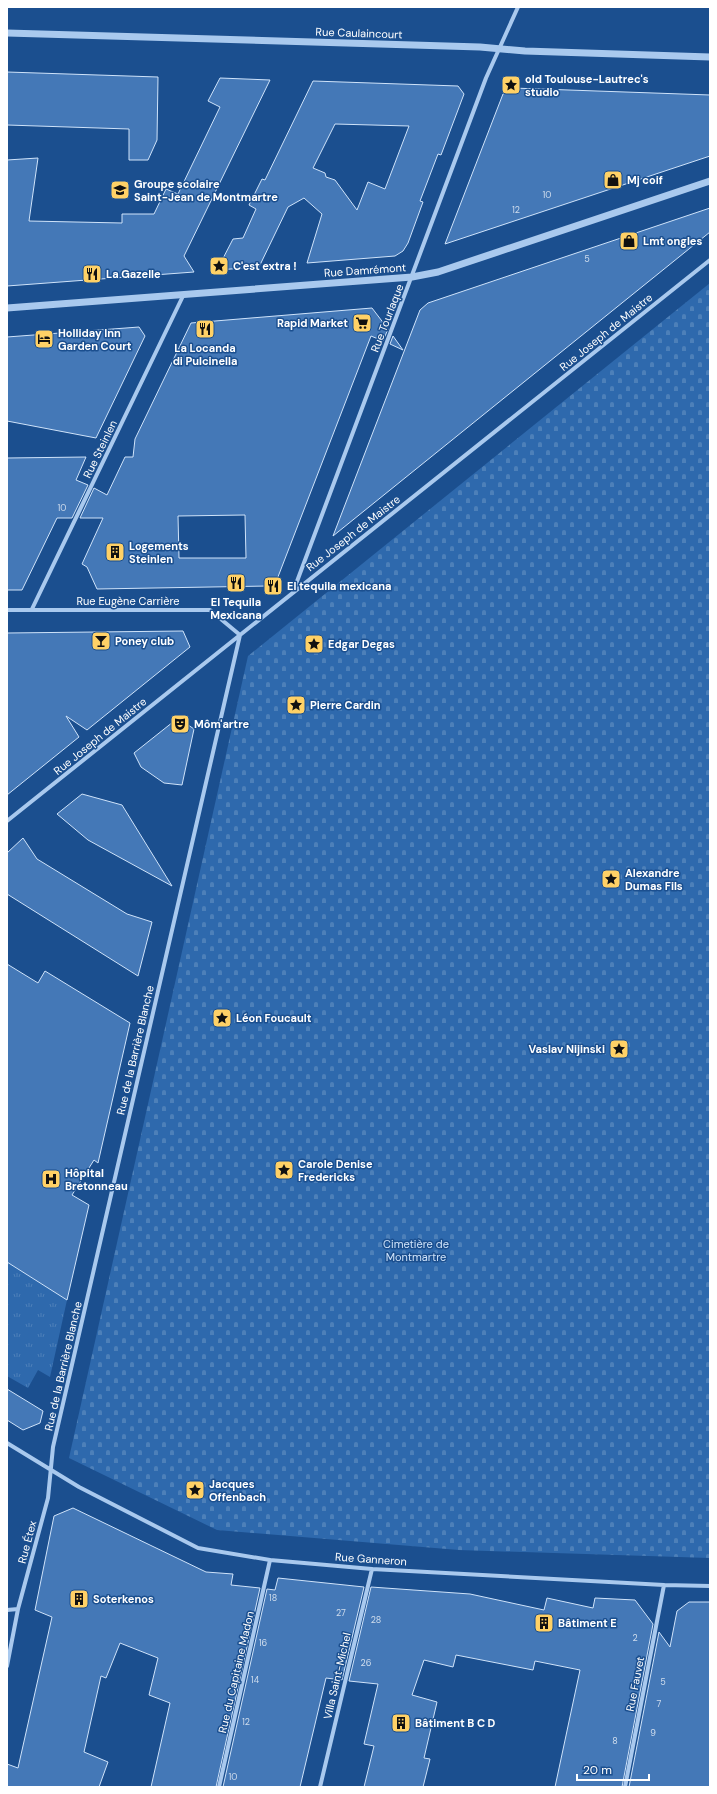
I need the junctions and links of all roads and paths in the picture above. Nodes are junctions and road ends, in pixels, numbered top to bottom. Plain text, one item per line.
1 (518, 7) edge
2 (7, 33) edge
3 (500, 48) junction
4 (710, 57) edge
5 (710, 181) edge
6 (710, 260) edge
7 (412, 278) junction
8 (183, 296) junction
9 (7, 308) edge
10 (292, 593) junction
11 (32, 609) junction
12 (7, 610) edge
13 (240, 634) junction
14 (7, 821) edge
15 (7, 1443) edge
16 (50, 1470) junction
17 (270, 1560) junction
18 (372, 1569) junction
19 (664, 1585) junction
20 (710, 1586) edge
21 (18, 1609) junction
22 (7, 1610) edge
23 (7, 1666) edge
24 (219, 1787) edge
25 (320, 1787) edge
26 (625, 1787) edge

1 - 3 street, Rue Tourlaque
2 - 3 street, Rue Caulaincourt
3 - 4 street, Rue Caulaincourt
3 - 7 street, Rue Tourlaque
5 - 7 street, Rue Damrémont
6 - 10 street, Rue Joseph de Maistre
7 - 8 street, Rue Damrémont
7 - 10 street, Rue Tourlaque
8 - 9 street, Rue Damrémont
8 - 11 street, Rue Steinlen
10 - 13 street, Rue Joseph de Maistre
11 - 12 street, Rue Eugène Carrière
11 - 13 street, Rue Eugène Carrière
13 - 14 street, Rue Joseph de Maistre
13 - 16 street, Rue de la Barrière Blanche
15 - 16 street, Rue Ganneron
16 - 17 street, Rue Ganneron
16 - 21 street, Rue Étex
17 - 18 street, Rue Ganneron
17 - 24 street, Rue du Capitaine Madon
18 - 19 street, Rue Ganneron
18 - 25 street, Villa Saint-Michel
19 - 20 street, Rue Ganneron
19 - 26 street, Rue Fauvet
21 - 22 street
21 - 23 street, Rue Étex

